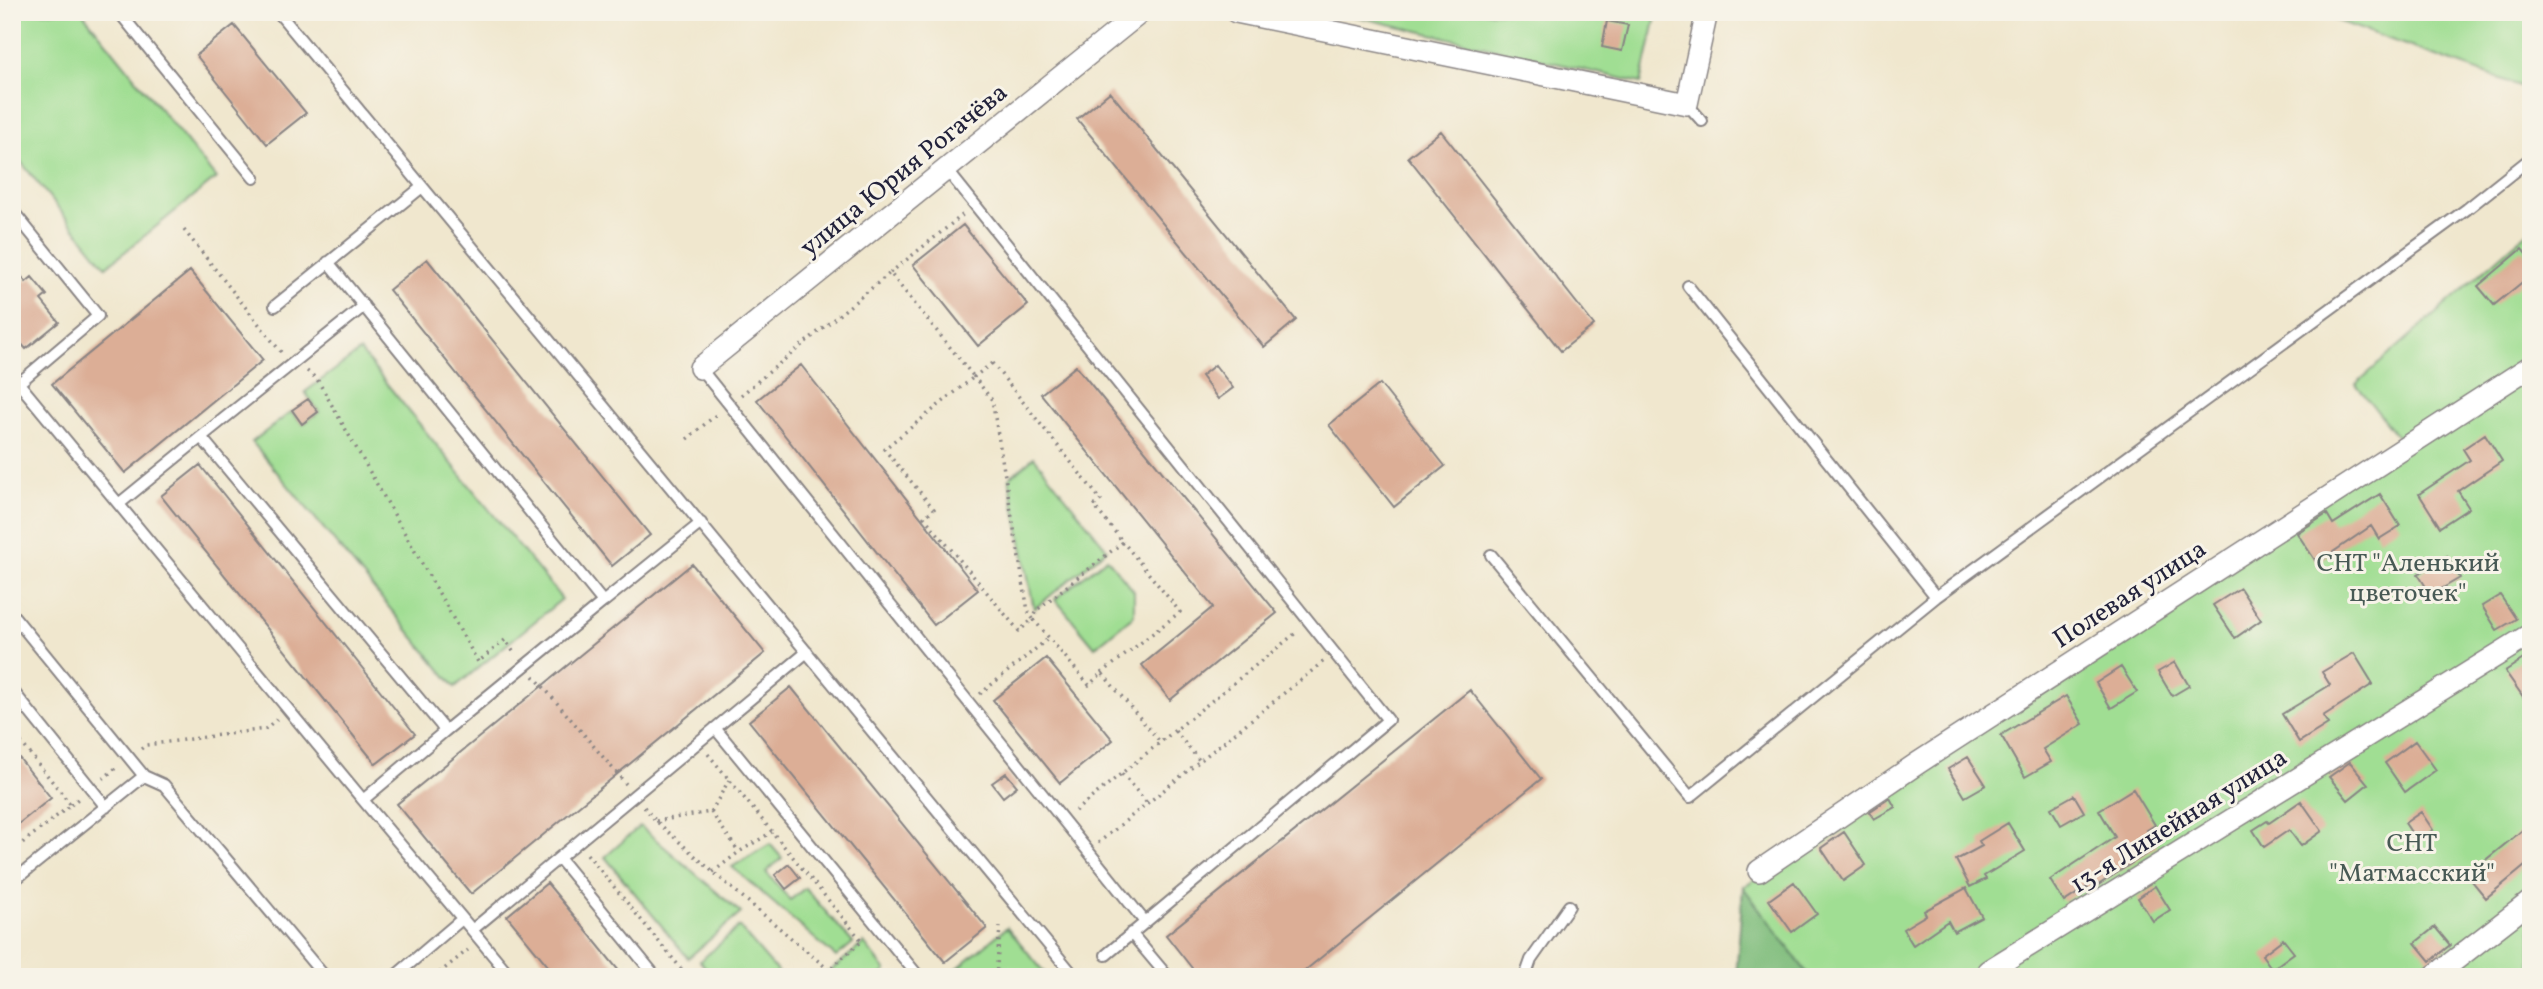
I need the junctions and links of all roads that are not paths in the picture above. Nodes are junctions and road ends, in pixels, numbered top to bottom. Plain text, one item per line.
1 (119, 12) edge
2 (278, 12) edge
3 (1141, 12) edge
4 (1236, 12) edge
5 (1707, 12) edge
6 (1688, 104) junction
7 (1702, 121) dead end
8 (2531, 158) edge
9 (947, 170) junction
10 (254, 178) dead end
11 (422, 187) junction
12 (12, 210) edge
13 (328, 262) junction
14 (1688, 286) dead end
15 (275, 306) dead end
16 (364, 306) junction
17 (2531, 366) edge
18 (700, 368) joint
19 (15, 379) edge
20 (201, 437) junction
21 (120, 503) junction
22 (701, 523) junction
23 (1491, 555) dead end
24 (1936, 597) junction
25 (603, 602) junction
26 (12, 614) edge
27 (2531, 634) edge
28 (807, 652) junction
29 (12, 690) edge
30 (715, 728) junction
31 (445, 731) junction
32 (144, 776) junction
33 (363, 800) junction
34 (106, 807) junction
35 (559, 858) junction
36 (1759, 870) dead end
37 (12, 882) edge
38 (2531, 901) edge
39 (1569, 906) dead end
40 (462, 919) junction
41 (1144, 922) junction
42 (472, 930) junction
43 (1131, 933) junction
44 (1106, 955) dead end
45 (1988, 971) dead end
46 (325, 977) edge
47 (394, 977) edge
48 (511, 977) edge
49 (656, 977) edge
50 (919, 977) edge
51 (1075, 977) edge
52 (1168, 977) edge
53 (1525, 977) edge
54 (2433, 977) edge

1 - 10 lane
2 - 11 lane
3 - 9 street, улица Юрия Рогачёва
4 - 6 street
5 - 6 street
6 - 7 lane
8 - 24 lane
9 - 18 street, улица Юрия Рогачёва
9 - 41 lane
11 - 13 lane
11 - 22 lane
12 - 19 lane
13 - 15 lane
13 - 16 lane
14 - 24 lane
16 - 20 lane
16 - 25 lane
17 - 36 street, Полевая улица
18 - 41 lane
19 - 21 lane
20 - 21 lane
20 - 31 lane
21 - 33 lane
22 - 25 lane
22 - 28 lane
23 - 24 lane
25 - 31 lane
26 - 32 lane
27 - 45 street, 13-я Линейная улица
28 - 30 lane
28 - 51 lane
29 - 34 lane
30 - 35 lane
30 - 50 lane
31 - 33 lane
32 - 34 lane
32 - 46 lane
33 - 40 lane
34 - 37 lane
35 - 42 lane
35 - 49 lane
38 - 54 street
39 - 53 lane
40 - 42 lane
40 - 47 lane
41 - 43 lane
42 - 48 lane
43 - 44 lane
43 - 52 lane

